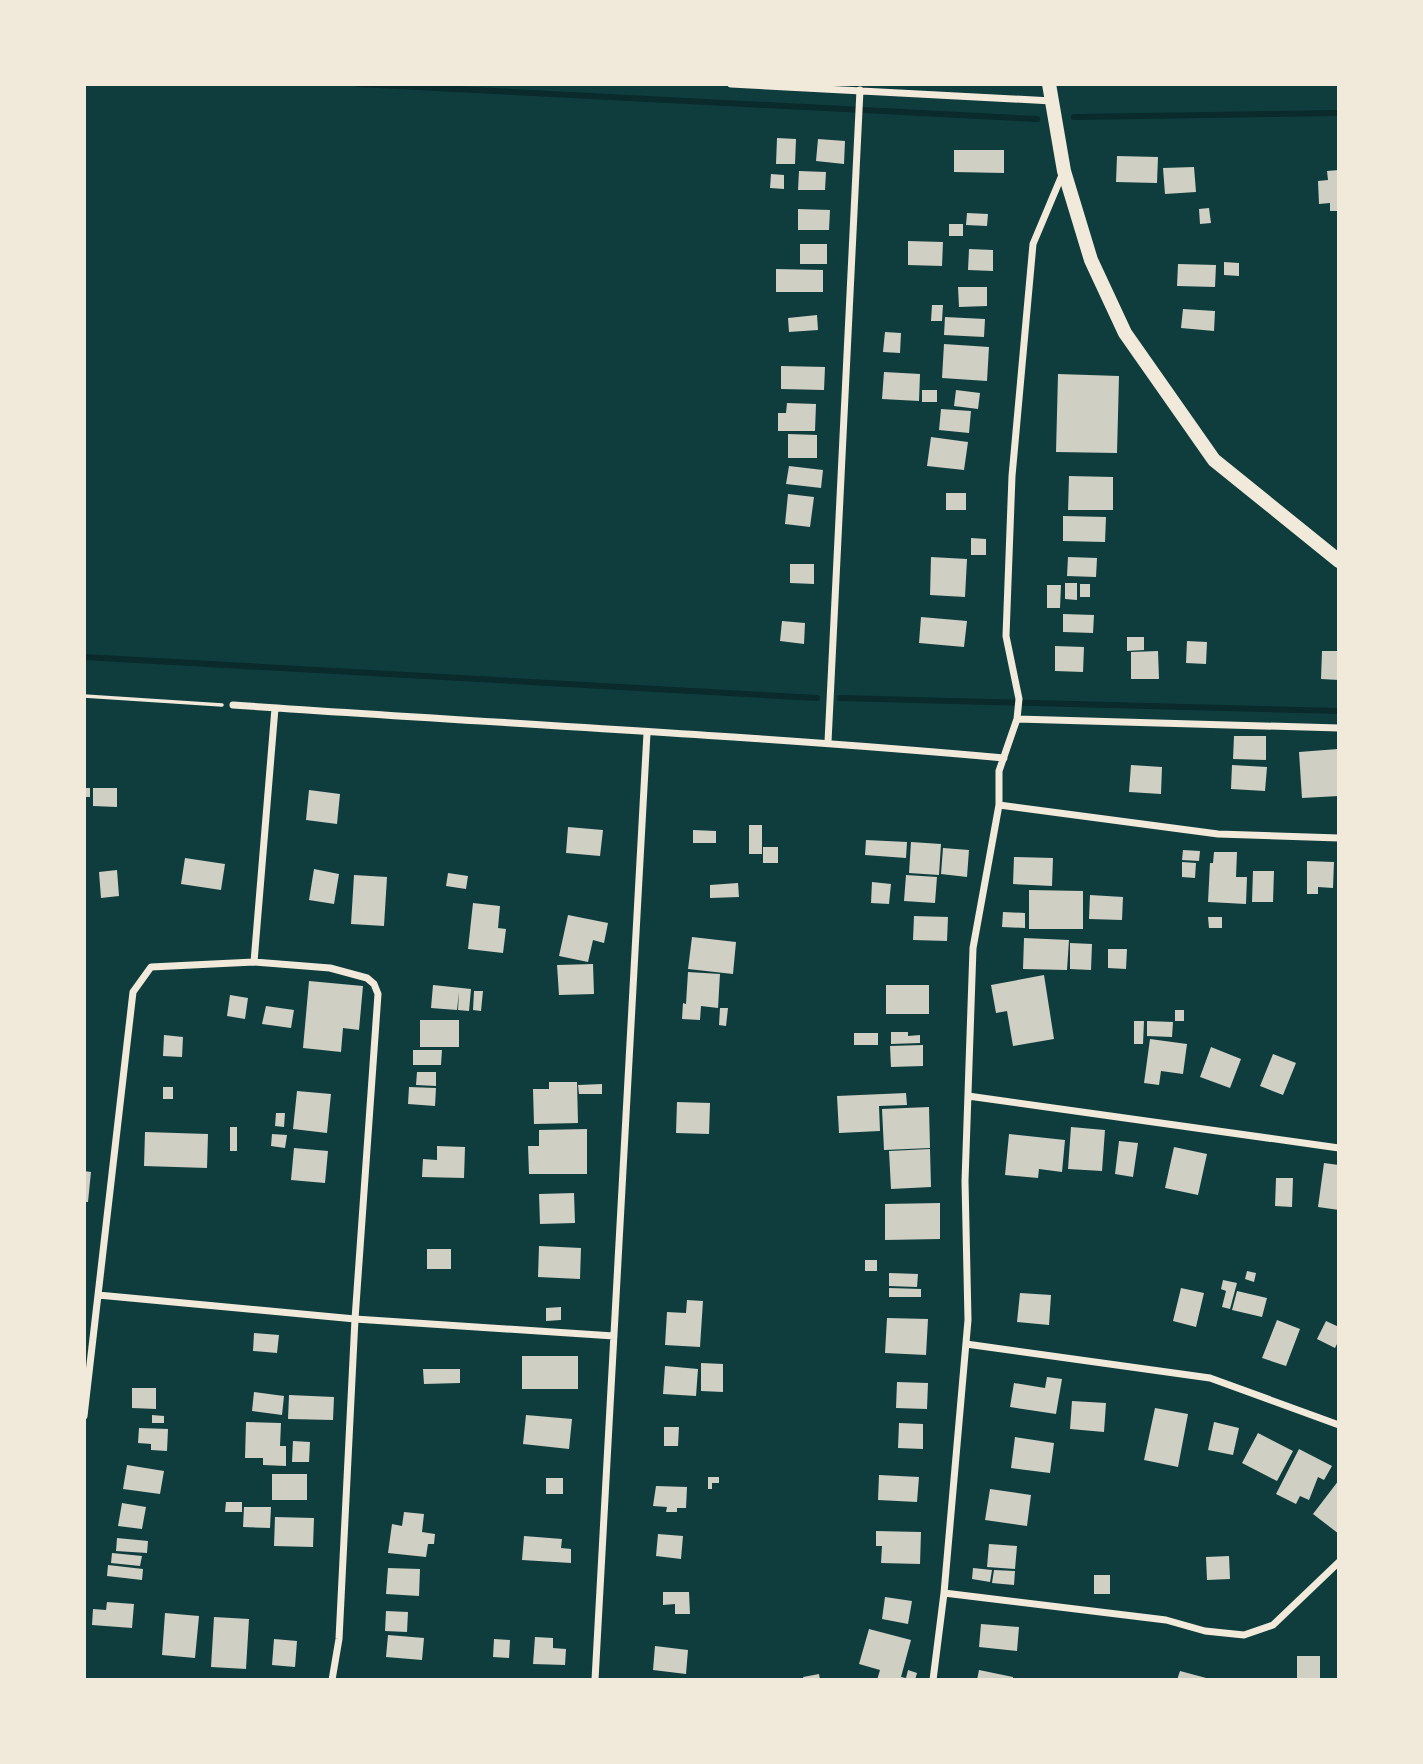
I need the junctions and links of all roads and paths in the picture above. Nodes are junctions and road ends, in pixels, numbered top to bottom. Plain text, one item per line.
1 (731, 84) edge
2 (1049, 84) edge
3 (860, 93) junction
4 (1052, 102) junction
5 (1064, 171) junction
6 (1339, 561) edge
7 (84, 696) edge
8 (233, 705) joint
9 (275, 708) junction
10 (1017, 719) junction
11 (1339, 727) edge
12 (647, 733) junction
13 (828, 742) junction
14 (1004, 758) junction
15 (999, 805) junction
16 (1339, 838) edge
17 (254, 962) junction
18 (968, 1096) junction
19 (1339, 1148) edge
20 (98, 1295) junction
21 (355, 1319) junction
22 (614, 1336) junction
23 (966, 1344) junction
24 (84, 1416) edge
25 (1339, 1425) edge
26 (1339, 1562) edge
27 (944, 1593) junction
28 (332, 1680) edge
29 (595, 1680) edge
30 (933, 1680) edge

1 - 3 street
2 - 4 main road
3 - 4 street
3 - 13 street
4 - 5 main road
5 - 6 main road
5 - 10 street
7 - 8 path
8 - 9 street
9 - 12 street
9 - 17 street
10 - 11 street
10 - 14 street
12 - 13 street
12 - 22 street
13 - 14 street
14 - 15 street
15 - 16 street
15 - 18 street
17 - 20 street
17 - 21 street
18 - 19 street
18 - 23 street
20 - 21 street
20 - 24 street
21 - 22 street
21 - 28 street
22 - 29 street
23 - 25 street
23 - 27 street
26 - 27 street
27 - 30 street

